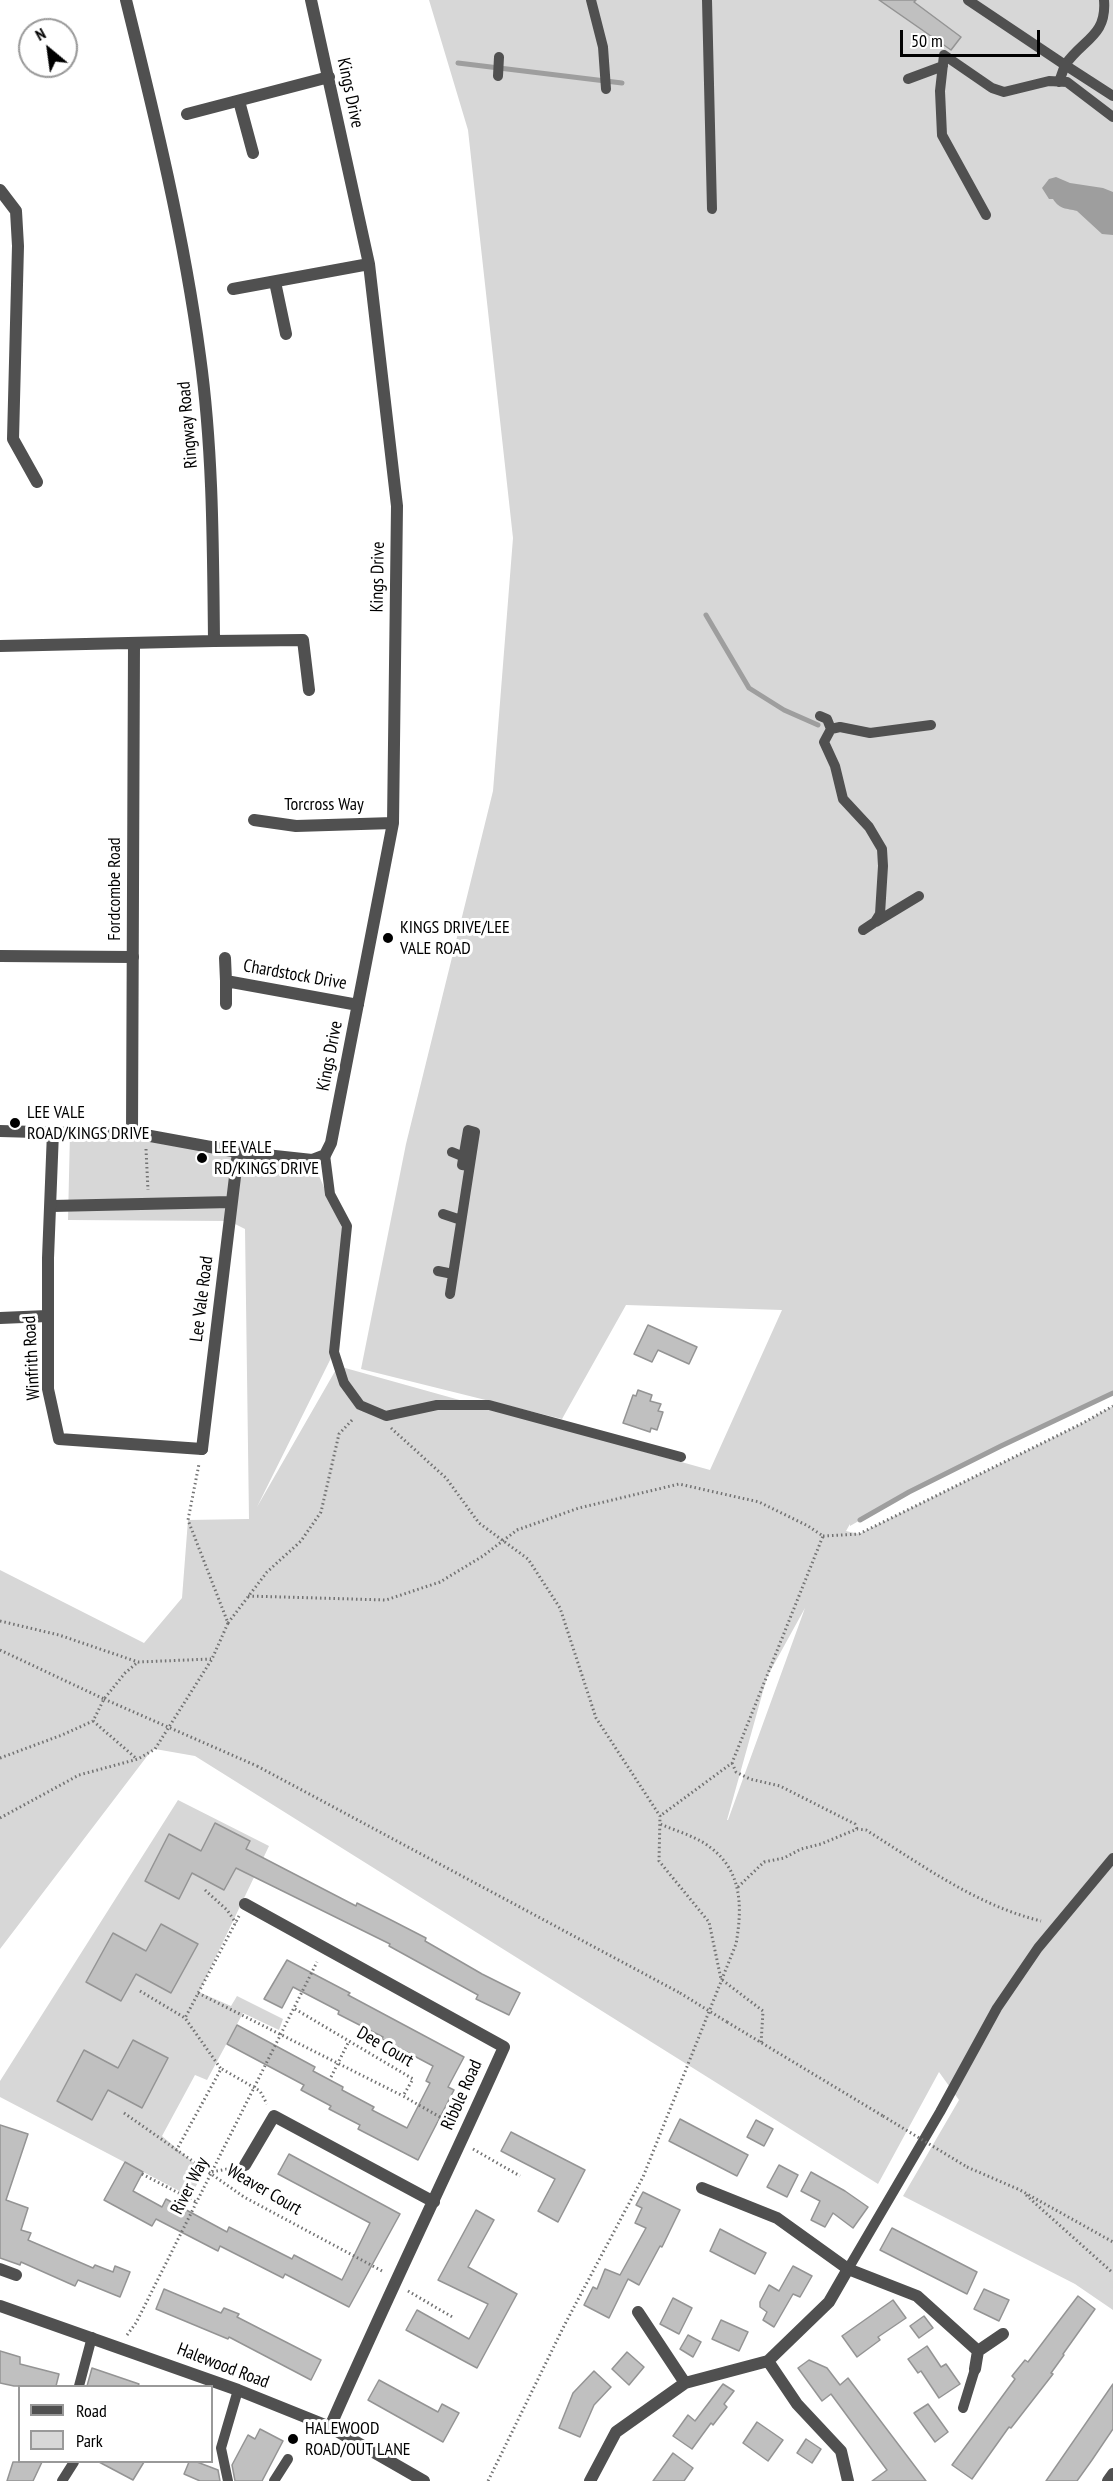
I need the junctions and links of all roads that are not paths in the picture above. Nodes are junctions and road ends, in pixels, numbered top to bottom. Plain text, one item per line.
1 (126, 0) edge
2 (311, 0) edge
3 (591, 0) edge
4 (707, 0) edge
5 (968, 0) edge
6 (1104, 0) edge
7 (499, 57) dead end
8 (1065, 65) junction
9 (943, 66) junction
10 (498, 76) dead end
11 (329, 77) junction
12 (908, 79) dead end
13 (1059, 82) junction
14 (606, 89) dead end
15 (1113, 96) edge
16 (239, 101) junction
17 (187, 114) dead end
18 (1113, 117) edge
19 (253, 153) dead end
20 (0, 190) edge
21 (712, 209) dead end
22 (986, 215) dead end
23 (369, 264) junction
24 (276, 282) junction
25 (233, 289) dead end
26 (286, 334) dead end
27 (38, 482) dead end
28 (214, 641) junction
29 (134, 644) junction
30 (0, 646) edge
31 (309, 690) dead end
32 (820, 716) dead end
33 (931, 725) dead end
34 (831, 729) junction
35 (255, 820) dead end
36 (393, 823) junction
37 (919, 896) dead end
38 (875, 922) junction
39 (863, 930) dead end
40 (0, 956) edge
41 (133, 957) junction
42 (225, 958) dead end
43 (226, 981) junction
44 (226, 1004) dead end
45 (358, 1005) junction
46 (0, 1131) edge
47 (53, 1132) junction
48 (138, 1135) junction
49 (238, 1152) junction
50 (453, 1152) dead end
51 (325, 1155) junction
52 (231, 1202) junction
53 (52, 1206) junction
54 (443, 1214) dead end
55 (461, 1220) junction
56 (438, 1271) dead end
57 (453, 1274) junction
58 (450, 1294) dead end
59 (47, 1316) junction
60 (0, 1318) edge
61 (202, 1449) joint
62 (681, 1457) dead end
63 (1113, 1858) edge
64 (245, 1904) road end
65 (245, 2165) road end
66 (702, 2188) dead end
67 (434, 2202) junction
68 (0, 2269) edge
69 (848, 2269) junction
70 (16, 2275) dead end
71 (0, 2306) edge
72 (638, 2312) dead end
73 (1003, 2334) dead end
74 (92, 2337) junction
75 (978, 2351) junction
76 (768, 2361) junction
77 (975, 2369) joint
78 (685, 2383) junction
79 (79, 2385) edge
80 (238, 2390) junction
81 (963, 2408) dead end
82 (330, 2427) junction
83 (288, 2459) dead end
84 (73, 2463) edge
85 (1113, 2474) edge
86 (62, 2481) edge
87 (228, 2481) edge
88 (274, 2481) edge
89 (424, 2481) edge
90 (590, 2481) edge
91 (848, 2481) edge
92 (1108, 2481) edge

1 - 28 street, Ringway Road
2 - 11 street, Kings Drive
3 - 14 lane
4 - 21 lane
5 - 8 lane
6 - 8 lane
7 - 10 lane
8 - 13 lane
8 - 15 lane
9 - 12 lane
9 - 13 lane
9 - 22 lane
11 - 16 street
11 - 23 street, Kings Drive
13 - 18 lane
16 - 17 street
16 - 19 street
20 - 27 street
23 - 24 street
23 - 36 street, Kings Drive
24 - 25 street
24 - 26 street
28 - 29 street
28 - 31 street
29 - 30 street
29 - 41 street, Fordcombe Road
32 - 34 lane
33 - 34 lane
34 - 38 lane
35 - 36 street, Torcross Way
36 - 45 street, Kings Drive
37 - 38 lane
38 - 39 lane
40 - 41 street
41 - 48 street, Fordcombe Road
42 - 43 street, Chardstock Drive
43 - 44 street, Chardstock Drive
43 - 45 street, Chardstock Drive
45 - 51 street, Kings Drive
46 - 47 street
47 - 48 street
47 - 53 street, Winfrith Road
48 - 49 street
49 - 51 street
49 - 52 street, Lee Vale Road
50 - 55 lane
51 - 62 lane
52 - 53 street
52 - 61 street, Lee Vale Road
53 - 59 street, Winfrith Road
54 - 55 lane
55 - 57 lane
56 - 57 lane
57 - 58 lane
59 - 60 street
59 - 61 street, Winfrith Road
63 - 69 lane
64 - 67 street, Ribble Road
65 - 67 street
66 - 69 street
67 - 82 street, Ribble Road
68 - 70 street
69 - 75 street
69 - 76 street
71 - 74 street, Halewood Road
72 - 78 street
73 - 75 street
74 - 79 lane
74 - 80 street, Halewood Road
75 - 77 street
76 - 78 street
76 - 91 street
77 - 81 lane
78 - 90 street
80 - 82 street, Halewood Road
80 - 87 lane
82 - 89 street, Halewood Road
83 - 88 lane
84 - 86 lane
85 - 92 street

